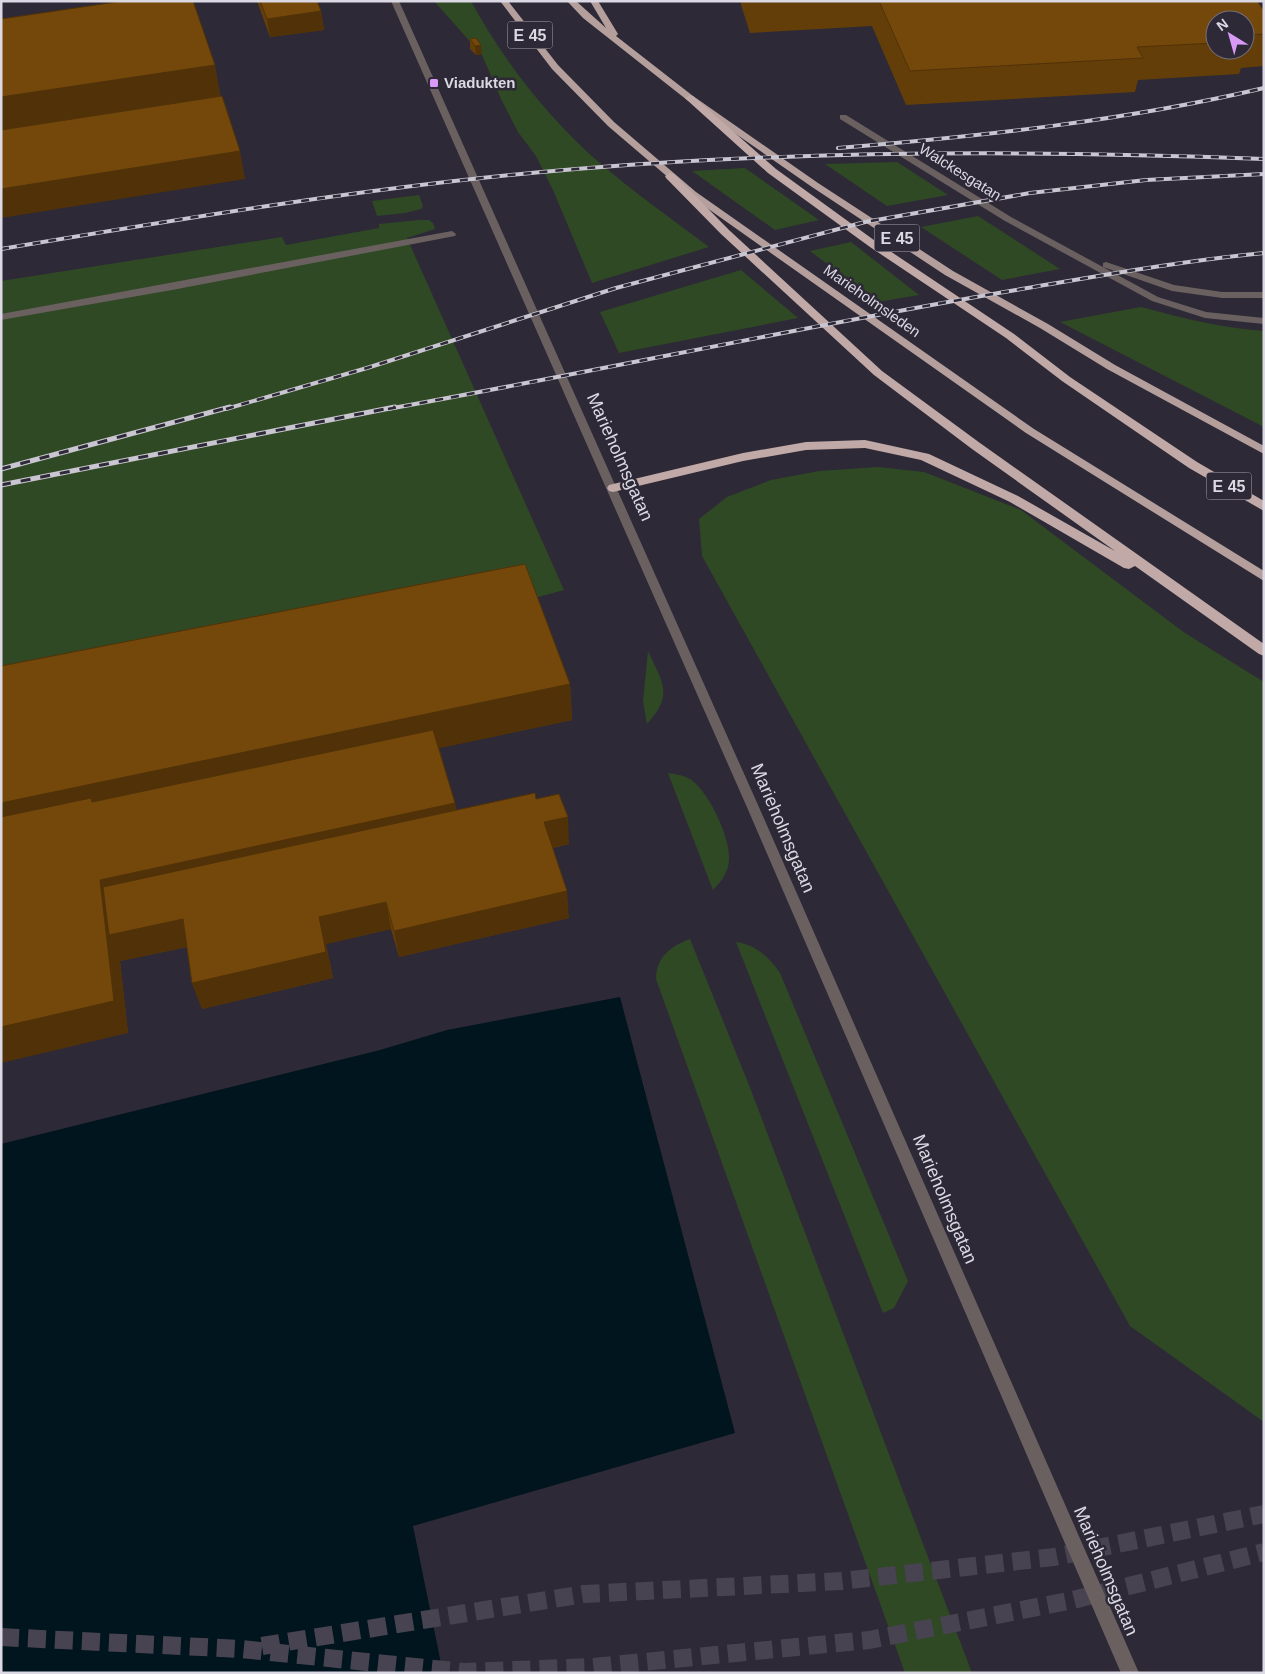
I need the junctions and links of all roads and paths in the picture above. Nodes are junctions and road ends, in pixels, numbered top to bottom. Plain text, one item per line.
1 (395, 1) edge
2 (504, 1) edge
3 (571, 1) edge
4 (594, 1) edge
5 (618, 41) junction
6 (690, 98) junction
7 (843, 117) dead end
8 (670, 176) junction
9 (452, 234) dead end
10 (1063, 250) junction
11 (1264, 295) edge
12 (1, 317) edge
13 (1264, 321) edge
14 (1264, 451) edge
15 (613, 488) junction
16 (1264, 507) edge
17 (1264, 577) edge
18 (1206, 610) junction
19 (1264, 651) edge
20 (1130, 1673) edge

1 - 15 street, Marieholmsgatan
2 - 8 highway, Marieholmsleden / E 45
3 - 5 highway, E 45
4 - 5 highway
5 - 6 highway, E 45
6 - 14 highway, E 45
6 - 16 highway, E 45
7 - 10 street, Walckesgatan
8 - 17 highway, Marieholmsleden / E 45
8 - 18 highway, E 45
9 - 12 street
10 - 11 street, Walckesgatan
10 - 13 street, Walckesgatan
15 - 18 highway
15 - 20 street, Marieholmsgatan
18 - 19 highway, E 45

